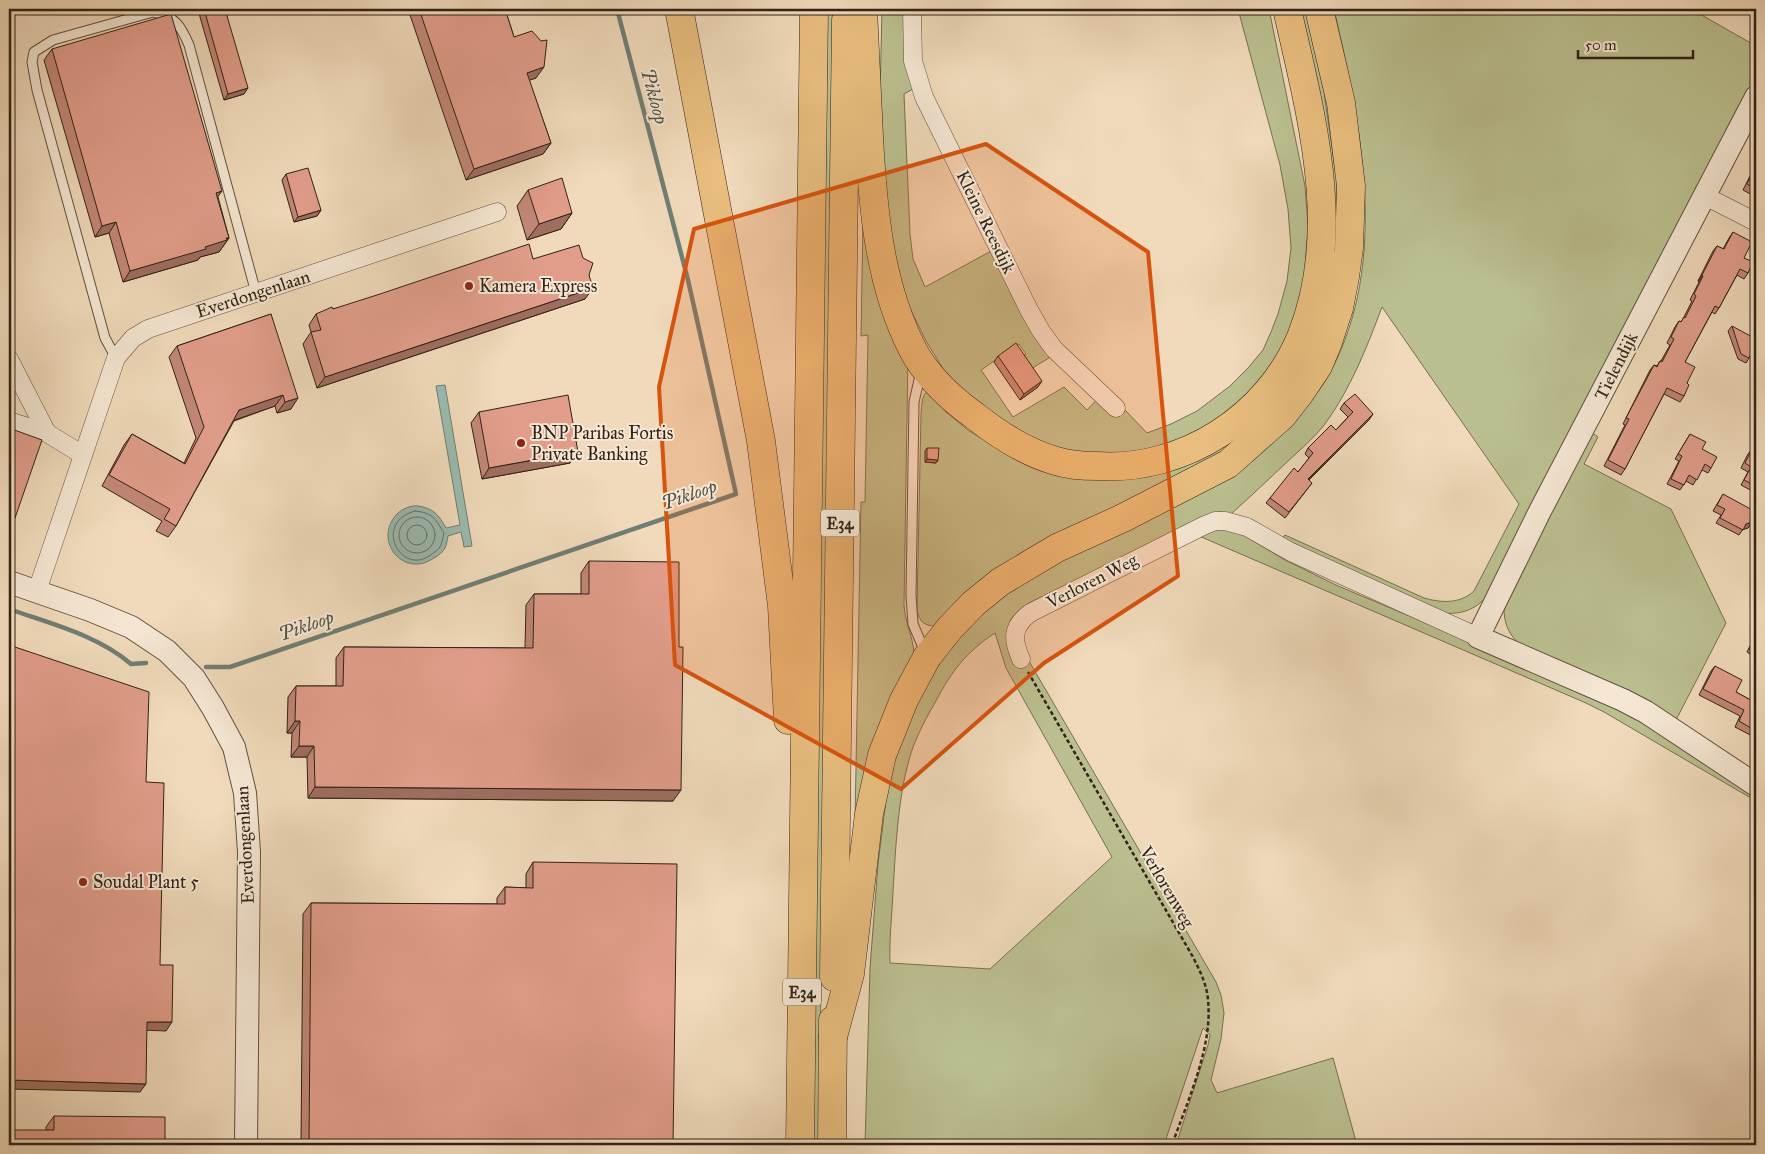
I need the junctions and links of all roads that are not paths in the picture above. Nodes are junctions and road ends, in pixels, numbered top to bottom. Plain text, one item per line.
1 (679, 9) edge
2 (814, 9) edge
3 (846, 9) edge
4 (863, 9) edge
5 (912, 9) edge
6 (1287, 9) edge
7 (1319, 9) edge
8 (1756, 97) edge
9 (1705, 196) junction
10 (497, 212) dead end
11 (1756, 222) edge
12 (256, 294) junction
13 (116, 358) junction
14 (9, 359) edge
15 (926, 368) junction
16 (1116, 408) dead end
17 (9, 421) edge
18 (47, 433) junction
19 (83, 455) junction
20 (9, 582) edge
21 (37, 591) junction
22 (1478, 637) junction
23 (927, 657) junction
24 (1021, 659) road end
25 (1756, 785) edge
26 (804, 839) junction
27 (833, 1037) junction
28 (246, 1145) edge
29 (800, 1145) edge
30 (832, 1145) edge

1 - 26 highway
2 - 26 highway, E34
3 - 27 highway, E34
4 - 15 highway
5 - 16 street, Kleine Reesdijk
6 - 15 highway
7 - 23 highway
8 - 9 street, Tielendijk
9 - 11 street
9 - 22 street, Tielendijk
10 - 12 street, Everdongenlaan
12 - 13 street, Everdongenlaan
12 - 13 lane
13 - 19 street, Everdongenlaan
14 - 18 street
15 - 23 lane
17 - 18 street
18 - 19 street
19 - 21 street, Everdongenlaan
20 - 21 street, Everdongenlaan
21 - 28 street, Everdongenlaan
22 - 24 street, Verloren Weg
22 - 25 street
23 - 27 highway
26 - 29 highway, E34
27 - 30 highway, E34

